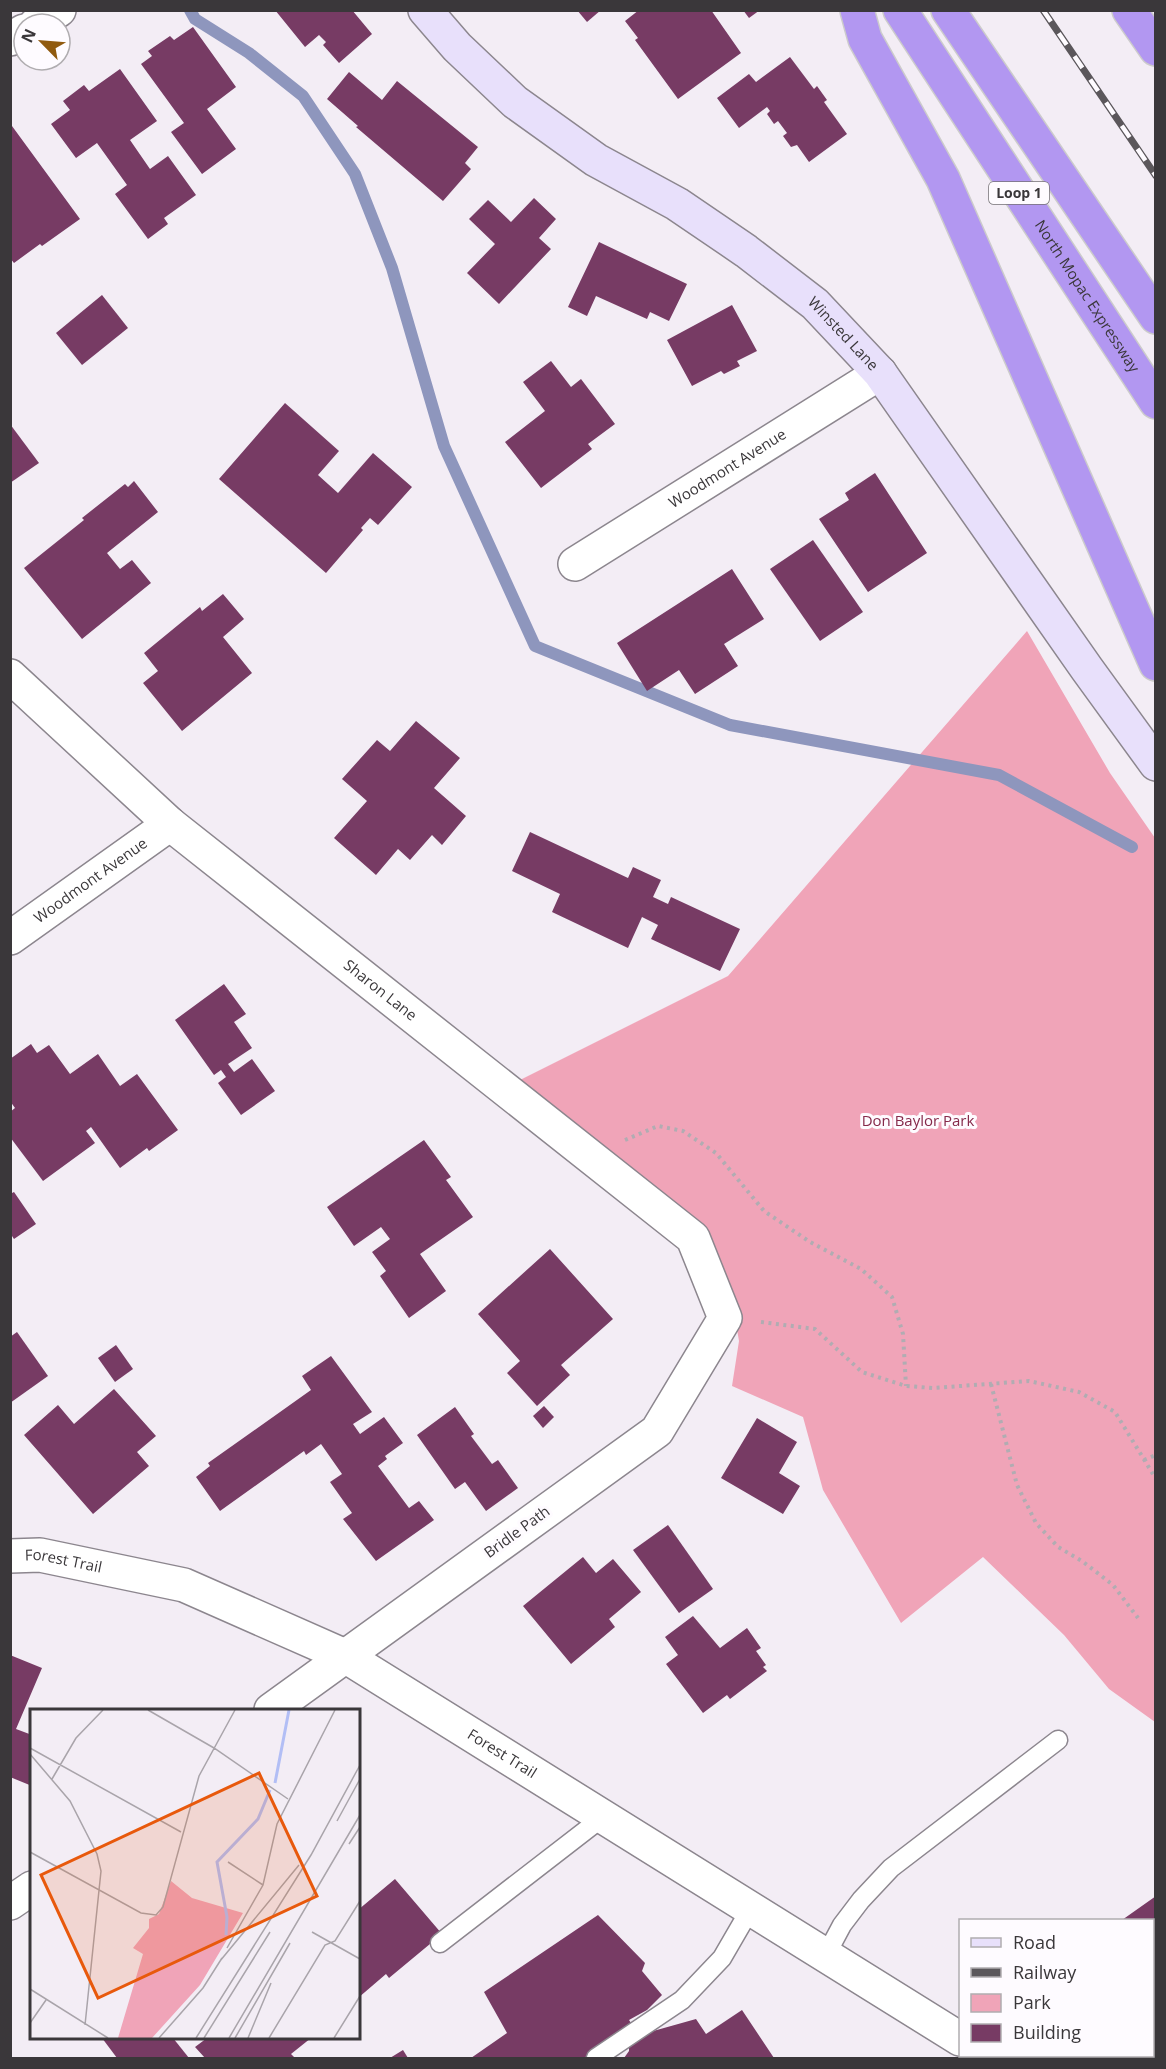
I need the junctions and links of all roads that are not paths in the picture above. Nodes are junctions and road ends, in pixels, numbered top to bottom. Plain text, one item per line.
1 (425, 10) edge
2 (857, 10) edge
3 (900, 10) edge
4 (948, 10) edge
5 (1129, 10) edge
6 (1155, 49) edge
7 (1155, 317) edge
8 (880, 373) junction
9 (1155, 402) edge
10 (575, 564) dead end
11 (1155, 664) edge
12 (10, 676) edge
13 (1155, 764) edge
14 (170, 824) junction
15 (10, 938) edge
16 (725, 1318) joint
17 (10, 1556) edge
18 (345, 1656) junction
19 (272, 1709) edge
20 (1058, 1740) dead end
21 (603, 1817) junction
22 (30, 1889) edge
23 (10, 1903) edge
24 (751, 1908) junction
25 (440, 1943) dead end
26 (826, 1955) junction
27 (959, 2038) edge
28 (597, 2058) edge

1 - 8 main road, Winsted Lane
2 - 11 highway
3 - 9 highway, North Mopac Expressway / Loop 1
4 - 7 highway
5 - 6 highway
8 - 10 street, Woodmont Avenue
8 - 13 main road, Winsted Lane
12 - 14 street, Sharon Lane
14 - 15 street, Woodmont Avenue
14 - 16 street, Sharon Lane
16 - 18 street, Bridle Path
17 - 18 street, Forest Trail
18 - 19 street, Bridle Path
18 - 21 street, Forest Trail
20 - 26 lane
21 - 24 street, Forest Trail
21 - 25 lane
22 - 23 street
24 - 26 street, Forest Trail
24 - 28 lane
26 - 27 street, Forest Trail

